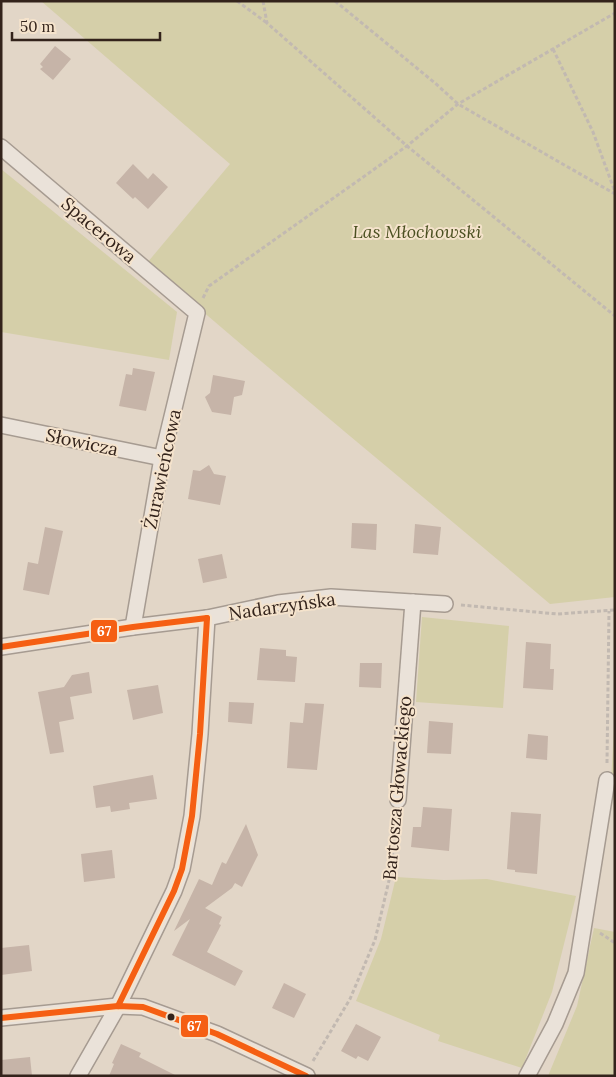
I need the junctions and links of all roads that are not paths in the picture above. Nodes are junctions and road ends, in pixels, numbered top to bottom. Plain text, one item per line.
1 (1, 148) edge
2 (197, 313) joint
3 (1, 425) edge
4 (162, 458) junction
5 (412, 602) junction
6 (445, 604) road end
7 (208, 618) junction
8 (132, 627) junction
9 (1, 647) edge
10 (607, 780) road end
11 (398, 800) road end
12 (118, 1006) junction
13 (1, 1018) edge
14 (306, 1075) edge
15 (78, 1076) edge
16 (527, 1076) edge

1 - 2 street, Spacerowa
2 - 4 street, Żurawieńcowa
3 - 4 street, Słowicza
4 - 8 street, Żurawieńcowa
5 - 6 street, Nadarzyńska
5 - 7 street, Nadarzyńska
5 - 11 street, Bartosza Głowackiego
7 - 8 street, Nadarzyńska
7 - 12 street
8 - 9 street, Nadarzyńska
10 - 16 street
12 - 13 street
12 - 14 street
12 - 15 street

